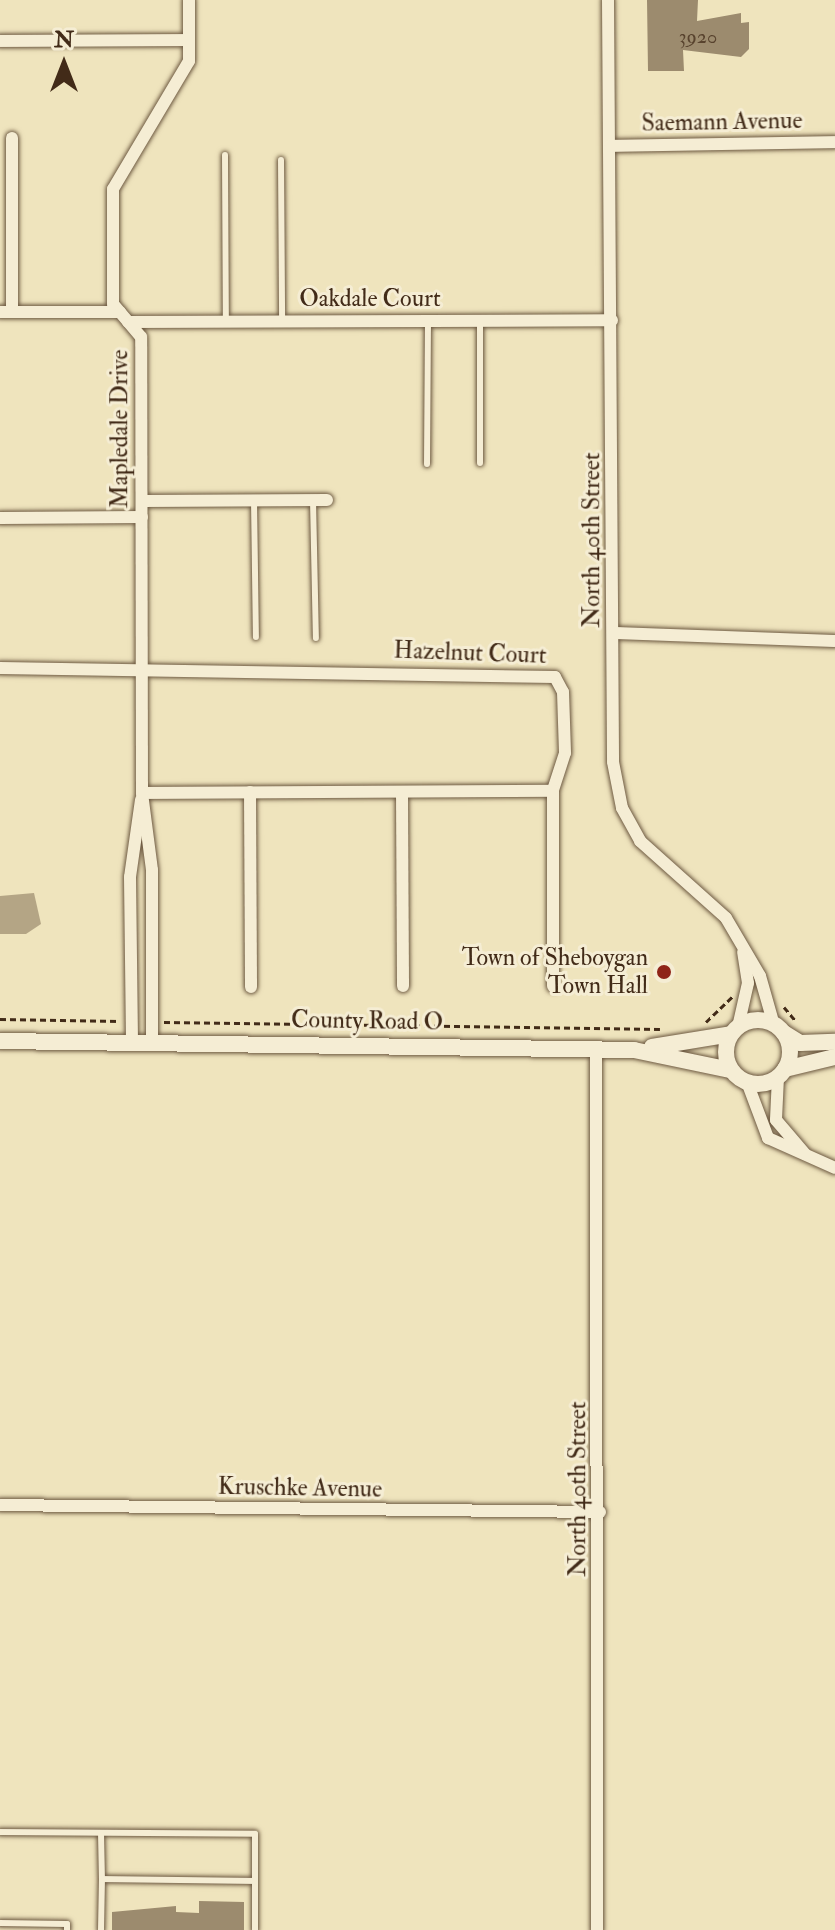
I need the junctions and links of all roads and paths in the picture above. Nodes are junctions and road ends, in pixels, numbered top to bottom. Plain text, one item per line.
1 (189, 0) edge
2 (608, 0) edge
3 (189, 40) junction
4 (0, 41) edge
5 (12, 138) dead end
6 (835, 142) edge
7 (610, 146) junction
8 (225, 155) dead end
9 (281, 160) dead end
10 (6, 312) edge
11 (124, 317) junction
12 (612, 320) junction
13 (282, 321) junction
14 (428, 321) junction
15 (480, 321) junction
16 (226, 322) junction
17 (480, 463) dead end
18 (427, 464) dead end
19 (254, 500) junction
20 (320, 500) joint
21 (142, 501) junction
22 (142, 517) junction
23 (0, 518) edge
24 (615, 633) junction
25 (256, 637) dead end
26 (316, 638) dead end
27 (835, 641) edge
28 (0, 668) edge
29 (142, 668) junction
30 (553, 791) junction
31 (250, 792) junction
32 (402, 792) junction
33 (142, 793) junction
34 (741, 945) junction
35 (403, 986) dead end
36 (553, 986) dead end
37 (251, 987) dead end
38 (746, 998) junction
39 (766, 998) junction
40 (0, 1019) edge
41 (132, 1021) junction
42 (152, 1021) junction
43 (807, 1026) dead end
44 (697, 1027) dead end
45 (673, 1029) dead end
46 (779, 1029) junction
47 (735, 1030) junction
48 (0, 1041) edge
49 (132, 1041) junction
50 (152, 1041) junction
51 (835, 1042) edge
52 (596, 1049) junction
53 (634, 1050) junction
54 (835, 1057) edge
55 (731, 1070) junction
56 (782, 1073) junction
57 (747, 1082) junction
58 (807, 1156) junction
59 (835, 1168) edge
60 (0, 1505) edge
61 (600, 1512) junction
62 (0, 1832) edge
63 (101, 1833) junction
64 (102, 1879) junction
65 (255, 1881) junction
66 (0, 1923) edge
67 (67, 1930) edge
68 (101, 1930) edge
69 (255, 1930) edge
70 (597, 1930) edge

1 - 3 street, Mapledale Drive
2 - 7 street, North 40th Street
3 - 4 street
3 - 11 street, Mapledale Drive
5 - 10 street
6 - 7 street, Saemann Avenue
7 - 12 street, North 40th Street
8 - 16 lane
9 - 13 lane
10 - 11 street, Oakdale Court
11 - 16 street, Oakdale Court
11 - 21 street, Mapledale Drive
12 - 15 street, Oakdale Court
12 - 24 street, North 40th Street
13 - 14 street, Oakdale Court
13 - 16 street, Oakdale Court
14 - 15 street, Oakdale Court
14 - 18 lane
15 - 17 lane
19 - 20 street
19 - 21 street
19 - 25 lane
20 - 26 lane
21 - 22 street, Mapledale Drive
22 - 23 street
22 - 29 street, Mapledale Drive
24 - 27 street
24 - 34 street, North 40th Street
28 - 29 street, Hazelnut Court
29 - 30 street, Hazelnut Court
29 - 33 street, Mapledale Drive
30 - 32 street
30 - 36 street, Hazelnut Court
31 - 32 street
31 - 33 street
31 - 37 street
32 - 35 street
33 - 41 street, Mapledale Drive
33 - 42 street, Mapledale Drive
34 - 38 street
34 - 39 street, North 40th Street
38 - 44 path
38 - 47 street
39 - 43 path
39 - 46 street, North 40th Street
40 - 41 path
41 - 49 street, Mapledale Drive
42 - 45 path
42 - 50 street, Mapledale Drive
46 - 47 street
46 - 51 street
46 - 56 street
47 - 53 street
47 - 55 street
48 - 49 street, County Road O
49 - 50 street, County Road O
50 - 52 street, County Road O
52 - 53 street, County Road O
52 - 61 street, North 40th Street
53 - 55 street, County Road O
54 - 56 street
55 - 57 street
56 - 57 street
56 - 58 street
57 - 58 street
58 - 59 street
60 - 61 street, Kruschke Avenue
61 - 70 street, North 40th Street
62 - 63 lane
63 - 64 lane
63 - 65 lane
64 - 65 lane
64 - 68 lane
65 - 69 lane
66 - 67 lane

